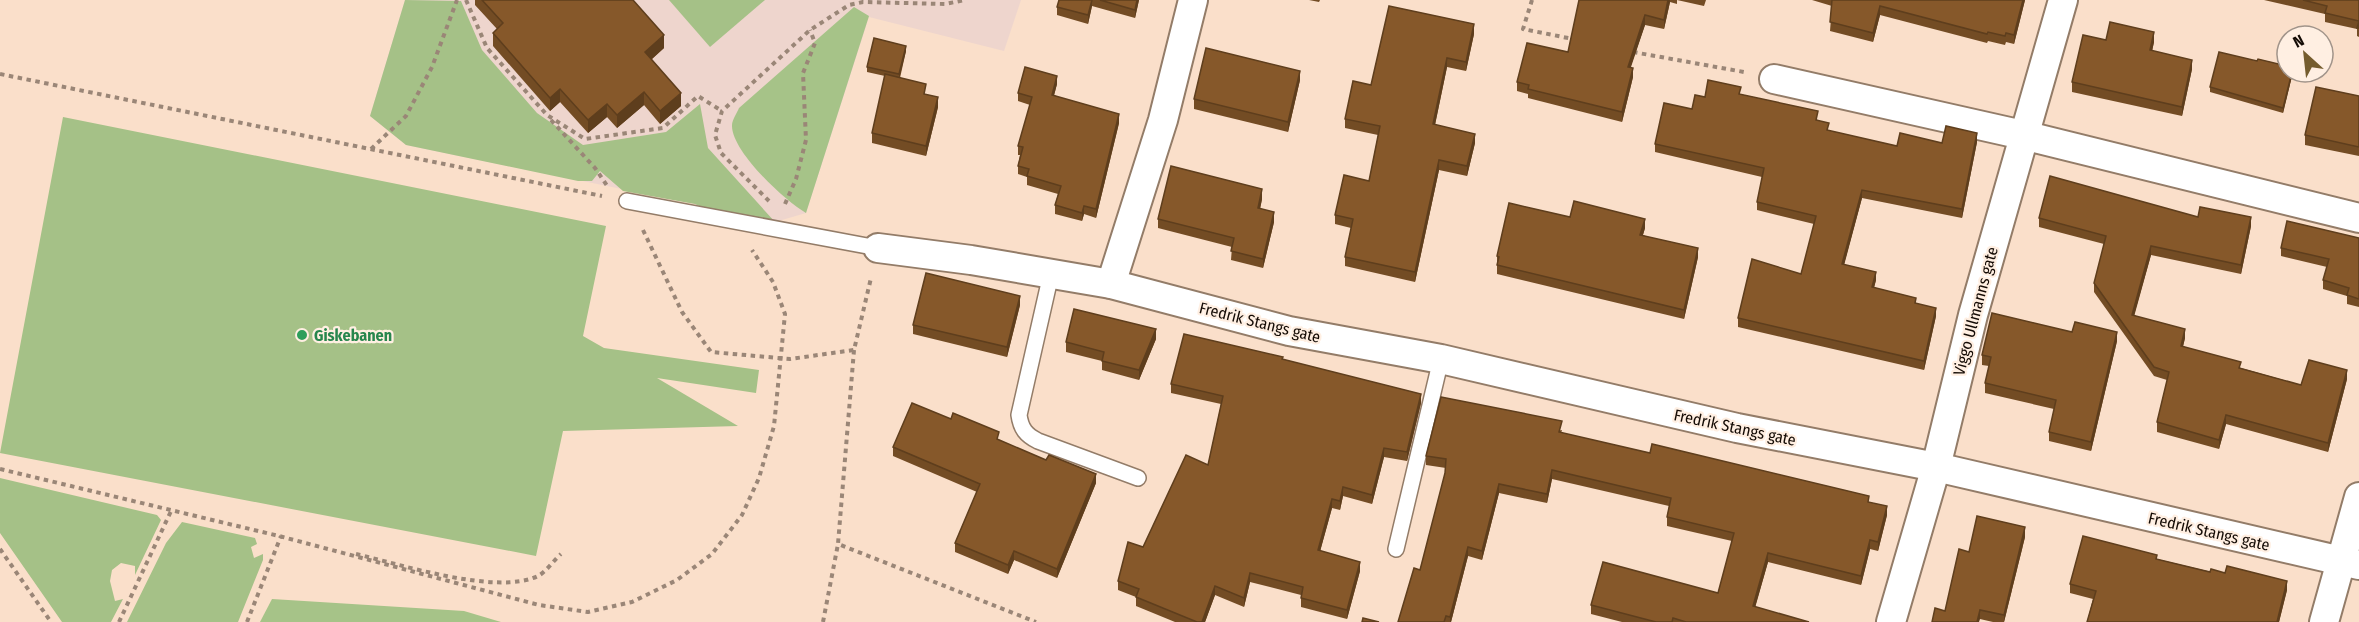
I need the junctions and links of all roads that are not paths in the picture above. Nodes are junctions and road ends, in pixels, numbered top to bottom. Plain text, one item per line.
1 (1193, 0) edge
2 (2063, 0) edge
3 (1774, 79) road end
4 (2023, 135) junction
5 (620, 200) road end
6 (2359, 218) edge
7 (878, 248) joint
8 (1051, 274) junction
9 (1112, 284) junction
10 (1441, 359) junction
11 (1936, 467) junction
12 (1138, 478) dead end
13 (2359, 497) edge
14 (1396, 549) dead end
15 (2350, 563) edge
16 (1891, 622) edge
17 (2324, 622) edge

1 - 9 street
2 - 4 street, Viggo Ullmanns gate
3 - 4 street
4 - 6 street
4 - 11 street, Viggo Ullmanns gate
5 - 7 lane
7 - 8 street, Fredrik Stangs gate
8 - 9 street, Fredrik Stangs gate
8 - 12 lane
9 - 10 street, Fredrik Stangs gate
10 - 11 street, Fredrik Stangs gate
10 - 14 lane
11 - 15 street, Fredrik Stangs gate
11 - 16 street, Viggo Ullmanns gate
13 - 15 street
15 - 17 street

